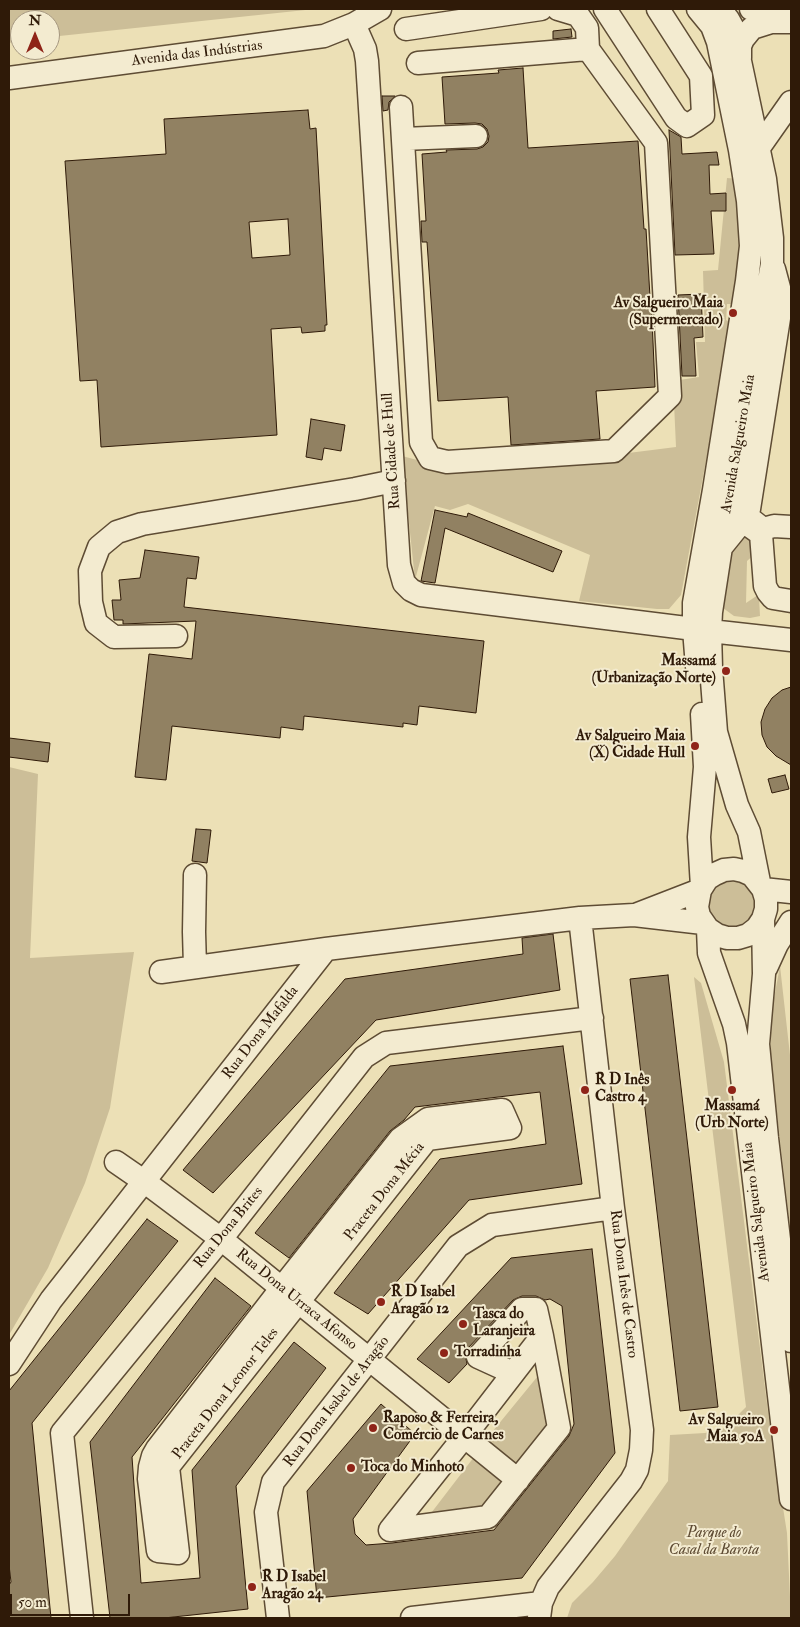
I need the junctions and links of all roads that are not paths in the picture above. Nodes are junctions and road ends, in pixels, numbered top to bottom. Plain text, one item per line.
1 (380, 9) edge
2 (541, 9) edge
3 (558, 9) edge
4 (605, 9) edge
5 (658, 9) edge
6 (698, 9) edge
7 (720, 9) edge
8 (751, 9) edge
9 (791, 18) edge
10 (791, 22) edge
11 (354, 24) junction
12 (406, 29) dead end
13 (588, 49) junction
14 (739, 62) junction
15 (418, 63) dead end
16 (9, 78) edge
17 (791, 102) edge
18 (401, 107) dead end
19 (476, 136) dead end
20 (403, 138) junction
21 (758, 149) junction
22 (782, 264) edge
23 (394, 481) junction
24 (744, 518) junction
25 (791, 527) edge
26 (721, 547) junction
27 (791, 601) edge
28 (702, 630) junction
29 (176, 636) dead end
30 (791, 640) edge
31 (195, 876) dead end
32 (701, 889) junction
33 (791, 892) edge
34 (763, 900) junction
35 (791, 902) edge
36 (634, 915) junction
37 (580, 918) junction
38 (791, 922) edge
39 (705, 926) junction
40 (326, 949) junction
41 (195, 967) junction
42 (161, 972) dead end
43 (764, 974) junction
44 (592, 1018) junction
45 (116, 1162) dead end
46 (145, 1182) junction
47 (614, 1208) junction
48 (221, 1239) junction
49 (290, 1296) junction
50 (542, 1336) junction
51 (791, 1341) edge
52 (370, 1360) junction
53 (9, 1364) edge
54 (513, 1373) junction
55 (464, 1437) junction
56 (518, 1480) junction
57 (791, 1499) edge
58 (540, 1611) edge
59 (82, 1618) edge
60 (278, 1618) edge
61 (412, 1618) edge

1 - 11 street, Avenida das Indústrias
2 - 12 street
3 - 13 street
4 - 5 street
6 - 28 street, Avenida Salgueiro Maia
7 - 14 street, Avenida Salgueiro Maia
8 - 9 street
10 - 14 street
11 - 16 street, Avenida das Indústrias
11 - 23 street, Rua Cidade de Hull
13 - 15 street
13 - 20 street
14 - 21 street, Avenida Salgueiro Maia
17 - 21 street
18 - 20 street
19 - 20 street
21 - 22 street, Avenida Salgueiro Maia
22 - 24 street
22 - 26 street, Avenida Salgueiro Maia
23 - 28 street, Rua Cidade de Hull
23 - 29 street
24 - 25 street
24 - 26 street
24 - 27 street
26 - 28 street, Avenida Salgueiro Maia
28 - 30 street, Rua Cidade de Hull
28 - 32 street, Avenida Salgueiro Maia
28 - 34 street, Avenida Salgueiro Maia
31 - 41 street
32 - 34 street
32 - 36 street
32 - 39 street, Avenida Salgueiro Maia
33 - 34 street
34 - 35 street
34 - 39 street
34 - 43 street, Avenida Salgueiro Maia
36 - 37 street
36 - 39 street
37 - 40 street
37 - 44 street, Rua Dona Inês de Castro
38 - 43 street
39 - 57 street, Avenida Salgueiro Maia
40 - 41 street
40 - 46 street, Rua Dona Mafalda
41 - 42 street
43 - 51 street, Avenida Salgueiro Maia
44 - 47 street, Rua Dona Inês de Castro
44 - 48 street, Rua Dona Brites
45 - 46 street, Rua Dona Urraca Afonso
46 - 48 street, Rua Dona Urraca Afonso
46 - 53 street, Rua Dona Mafalda
47 - 52 street, Rua Dona Isabel de Aragão
47 - 58 street, Rua Dona Inês de Castro
48 - 49 street, Rua Dona Urraca Afonso
48 - 59 street, Rua Dona Brites
49 - 49 street, Praceta Dona Mécia
49 - 49 street, Praceta Dona Leonor Teles
49 - 52 street, Rua Dona Urraca Afonso
50 - 54 street
50 - 54 street
50 - 56 street
52 - 55 street, Rua Dona Urraca Afonso
52 - 60 street, Rua Dona Isabel de Aragão
54 - 55 street
55 - 56 street, Rua Dona Urraca Afonso
55 - 56 street
58 - 61 street

